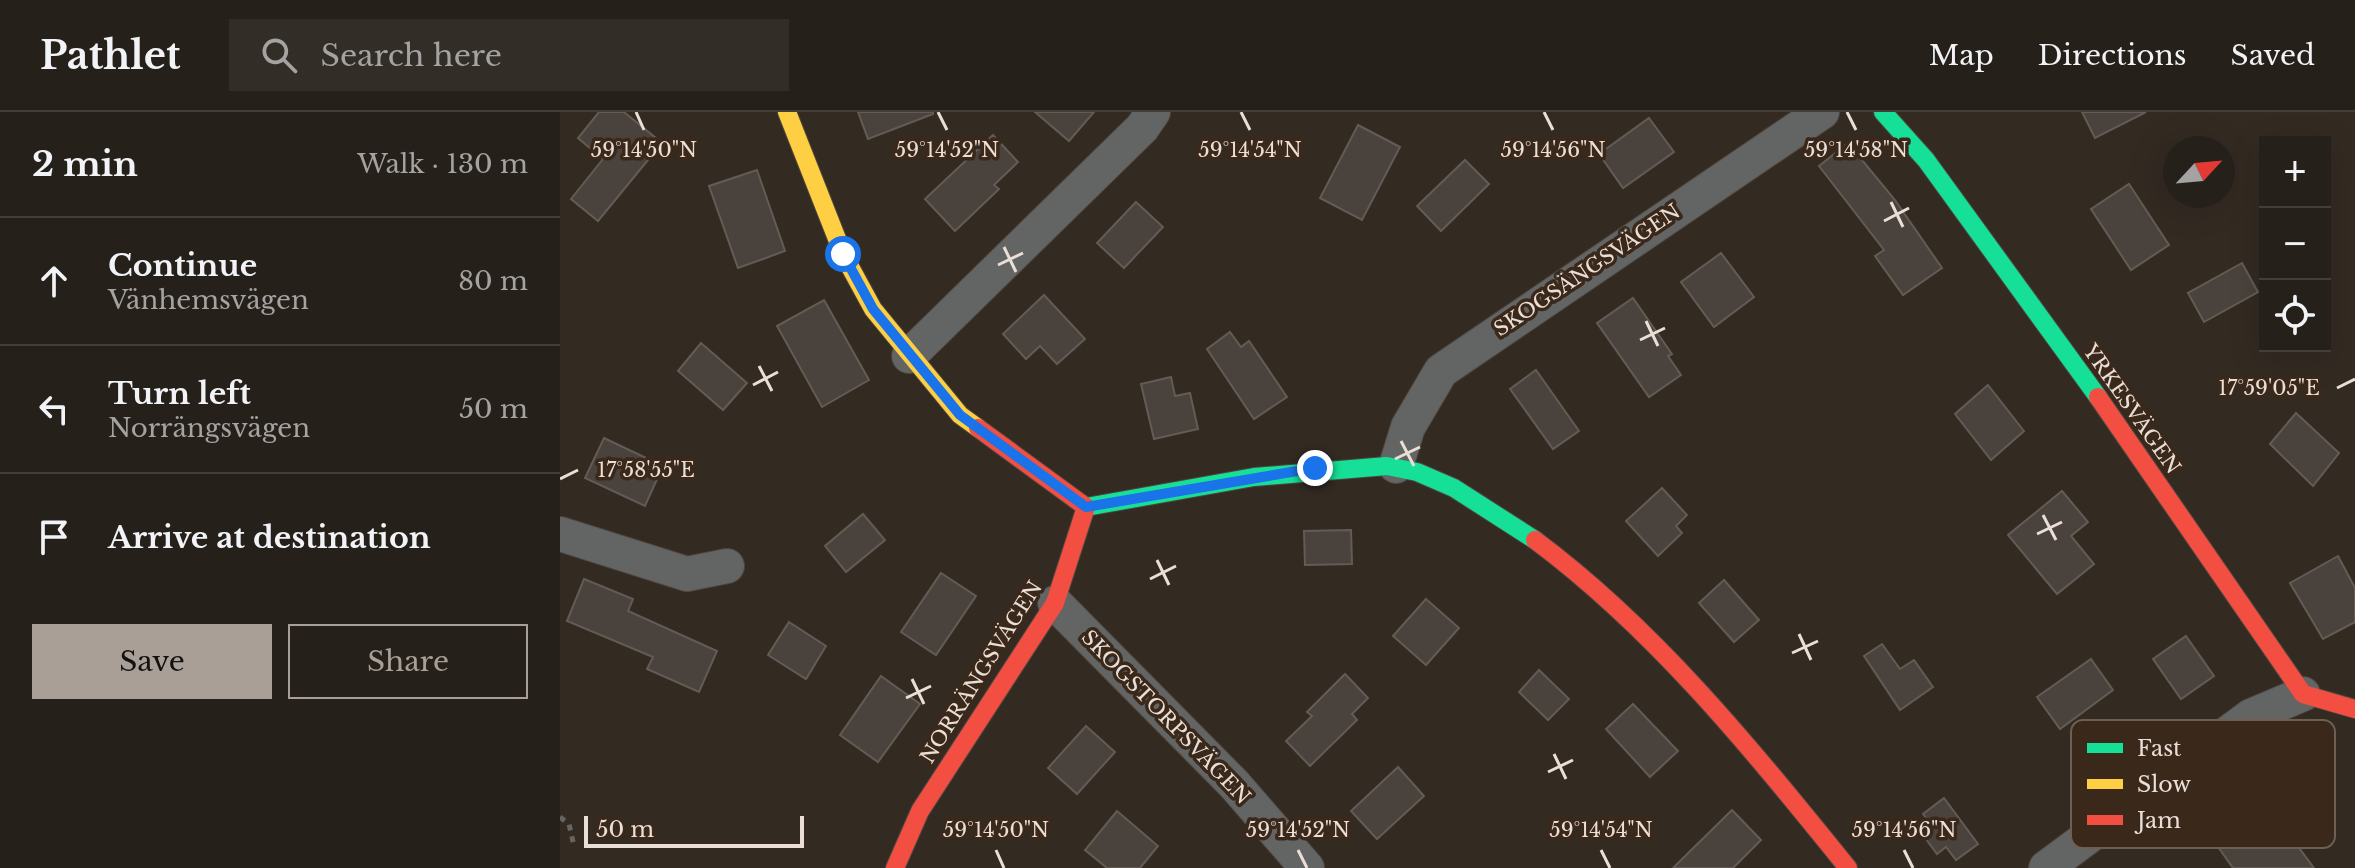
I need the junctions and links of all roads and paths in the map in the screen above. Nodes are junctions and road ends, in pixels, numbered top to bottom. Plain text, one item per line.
1 (787, 112) edge
2 (1153, 112) edge
3 (1822, 112) edge
4 (1883, 112) edge
5 (909, 356) junction
6 (1396, 466) junction
7 (1086, 507) junction
8 (560, 534) edge
9 (727, 566) dead end
10 (1055, 603) junction
11 (2303, 694) junction
12 (2355, 709) edge
13 (2246, 720) edge
14 (560, 817) edge
15 (574, 846) dead end
16 (2073, 848) edge
17 (895, 868) edge
18 (1307, 868) edge
19 (1848, 868) edge
20 (2046, 868) edge

1 - 5 street
2 - 5 street
3 - 6 street, SKOGSÄNGSVÄGEN
4 - 11 street, YRKESVÄGEN
5 - 7 street
6 - 7 street
6 - 19 street
7 - 10 street, NORRÄNGSVÄGEN
8 - 9 street
10 - 17 street, NORRÄNGSVÄGEN
10 - 18 street, SKOGSTORPSVÄGEN
11 - 12 street
11 - 13 street
14 - 15 path
16 - 20 street

